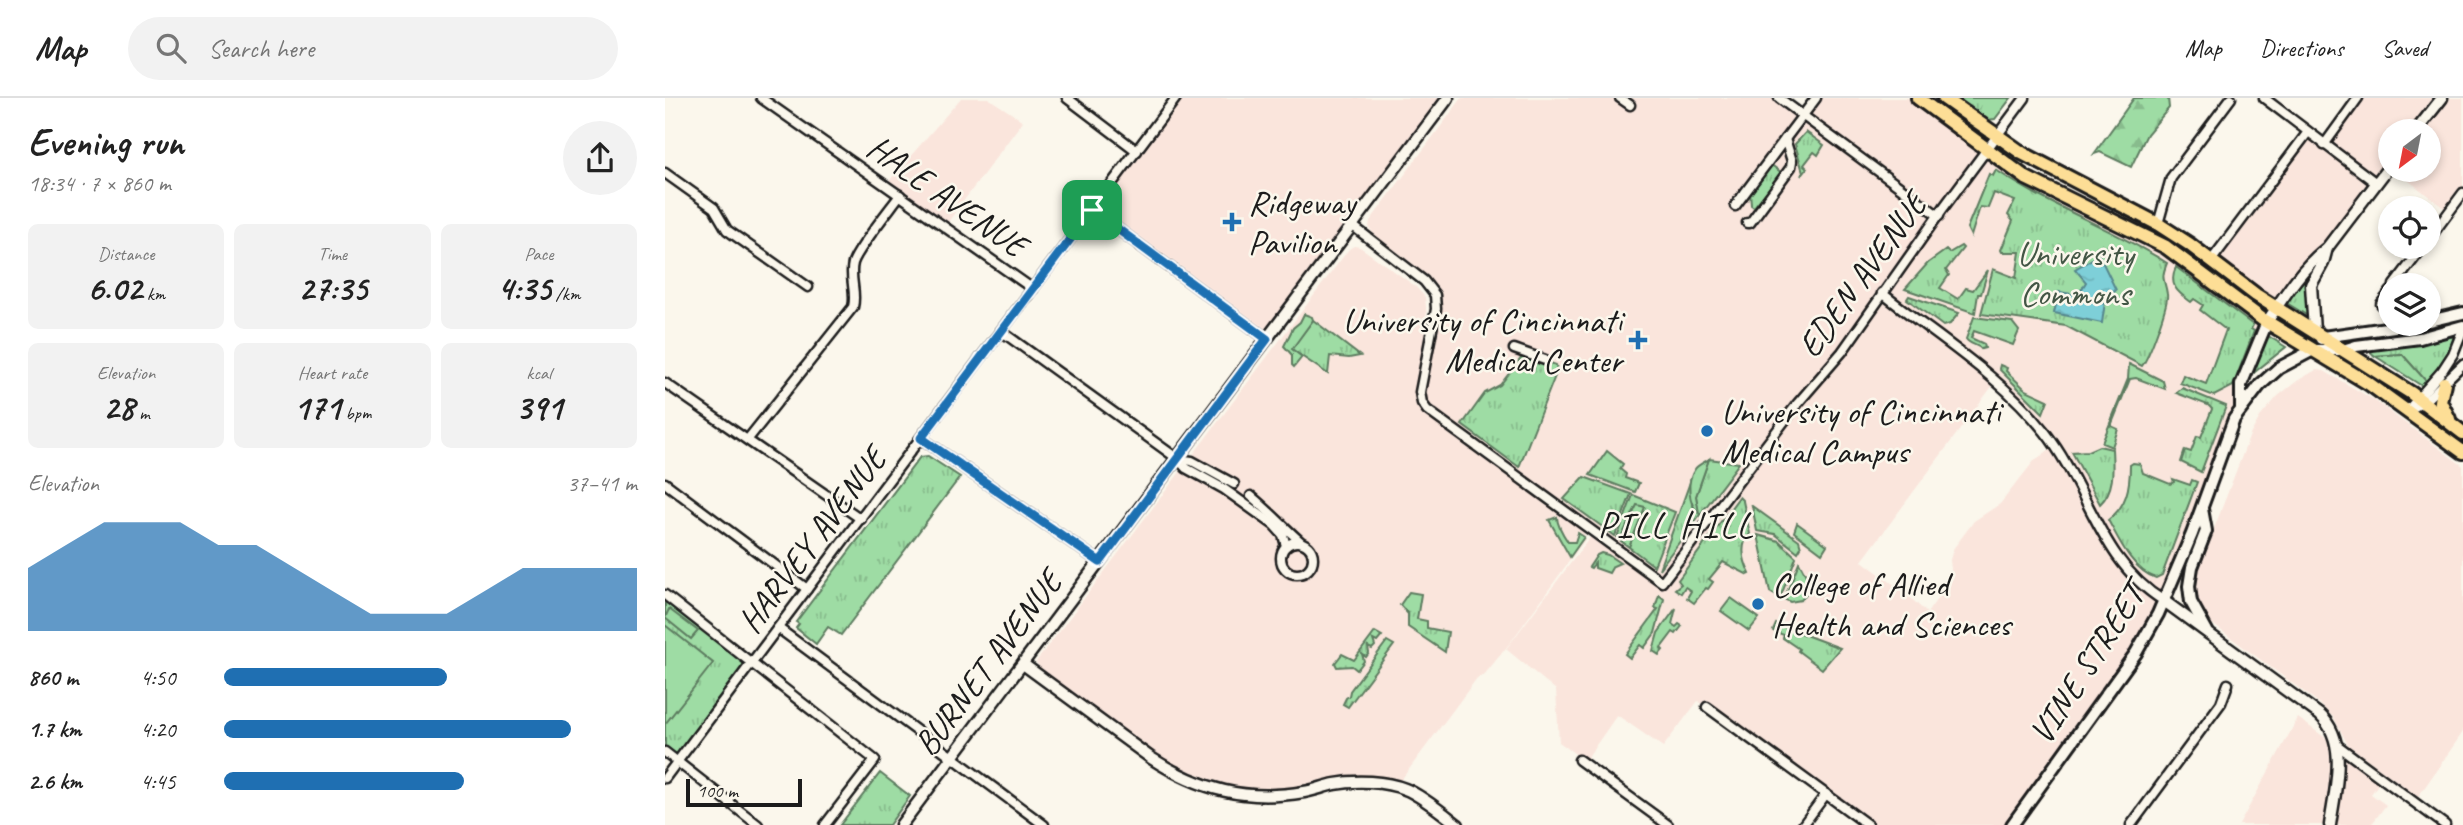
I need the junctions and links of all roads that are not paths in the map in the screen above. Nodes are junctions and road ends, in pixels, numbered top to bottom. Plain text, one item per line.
1 (761, 98) edge
2 (1067, 98) edge
3 (1176, 98) edge
4 (1448, 98) edge
5 (1620, 98) edge
6 (1779, 98) edge
7 (1816, 98) edge
8 (1918, 98) edge
9 (1944, 98) edge
10 (2025, 98) edge
11 (2231, 98) edge
12 (2264, 98) edge
13 (2358, 98) edge
14 (2442, 98) edge
15 (1633, 102) edge
16 (1803, 116) junction
17 (2425, 119) edge
18 (2308, 132) junction
19 (1996, 137) junction
20 (1786, 139) junction
21 (2324, 145) junction
22 (1137, 150) junction
23 (1987, 150) junction
24 (665, 173) edge
25 (2378, 180) edge
26 (2376, 183) junction
27 (2463, 193) edge
28 (900, 195) junction
29 (1735, 206) dead end
30 (1092, 210) junction
31 (1939, 216) junction
32 (1747, 223) dead end
33 (2441, 223) edge
34 (2158, 224) junction
35 (1353, 226) junction
36 (2327, 248) junction
37 (2211, 261) junction
38 (808, 287) dead end
39 (1033, 289) junction
40 (1882, 293) junction
41 (2276, 308) junction
42 (2463, 313) edge
43 (2441, 318) edge
44 (2267, 322) junction
45 (2378, 328) edge
46 (2463, 328) edge
47 (1001, 331) junction
48 (2318, 334) junction
49 (1267, 339) junction
50 (1514, 349) dead end
51 (2313, 350) junction
52 (2343, 350) junction
53 (1545, 360) dead end
54 (2463, 363) edge
55 (665, 383) edge
56 (2444, 383) junction
57 (2421, 400) junction
58 (2241, 408) junction
59 (2407, 411) junction
60 (2462, 433) edge
61 (921, 438) junction
62 (748, 439) junction
63 (2463, 452) edge
64 (1178, 459) junction
65 (665, 483) edge
66 (1234, 484) dead end
67 (1251, 496) dead end
68 (2201, 508) junction
69 (860, 519) junction
70 (1301, 542) junction
71 (1286, 546) junction
72 (1100, 562) junction
73 (807, 589) junction
74 (665, 595) edge
75 (2164, 601) junction
76 (778, 628) junction
77 (2207, 631) junction
78 (752, 664) junction
79 (1023, 664) junction
80 (2228, 684) dead end
81 (1707, 707) dead end
82 (2337, 745) junction
83 (665, 752) edge
84 (951, 757) junction
85 (1579, 760) dead end
86 (678, 762) junction
87 (665, 778) edge
88 (1826, 794) junction
89 (758, 825) edge
90 (825, 825) edge
91 (901, 825) edge
92 (1044, 825) edge
93 (1458, 825) edge
94 (1668, 825) edge
95 (1803, 825) edge
96 (1868, 825) edge
97 (2012, 825) edge
98 (2131, 825) edge
99 (2330, 825) edge
100 (2445, 825) edge

1 - 28 street, HALE AVENUE
2 - 22 street
3 - 22 street, HARVEY AVENUE
4 - 35 street, BURNET AVENUE
5 - 15 street
6 - 16 street
7 - 16 street
8 - 23 main road
9 - 19 main road
10 - 19 street, EDEN AVENUE
11 - 34 street
12 - 18 street
13 - 21 street
14 - 17 street
16 - 20 street
16 - 31 street
18 - 21 street
18 - 37 street
19 - 23 street, EDEN AVENUE
19 - 34 main road
20 - 29 street
20 - 32 street
21 - 26 street
22 - 30 street, HARVEY AVENUE
23 - 31 street, EDEN AVENUE
23 - 44 main road
24 - 38 street
25 - 26 street
26 - 36 street
27 - 33 street
28 - 39 street, HALE AVENUE
28 - 62 street
30 - 39 street, HARVEY AVENUE
30 - 49 street
31 - 40 street, EDEN AVENUE
34 - 37 main road
35 - 40 street, EDEN AVENUE
35 - 49 street, BURNET AVENUE
36 - 41 street
36 - 48 street
37 - 41 main road
39 - 47 street, HARVEY AVENUE
40 - 75 street
41 - 44 street
41 - 48 main road
42 - 43 main road
44 - 51 main road
44 - 58 main road, VINE STREET
45 - 48 main road
46 - 52 main road
46 - 57 street
47 - 61 street, HARVEY AVENUE
47 - 64 street
48 - 51 main road
48 - 52 main road
49 - 64 street, BURNET AVENUE
50 - 53 street
51 - 52 main road
51 - 58 main road, VINE STREET
51 - 59 main road
52 - 57 main road
54 - 56 street
55 - 62 street
56 - 57 street
56 - 60 main road
57 - 59 street
57 - 60 main road
58 - 68 main road, VINE STREET
59 - 63 main road
61 - 69 street, HARVEY AVENUE
61 - 72 street
62 - 69 street
64 - 66 street
64 - 71 street
64 - 72 street, BURNET AVENUE
65 - 73 street
67 - 70 street
68 - 75 main road, VINE STREET
68 - 77 main road
69 - 73 street, HARVEY AVENUE
70 - 71 street
70 - 71 street
72 - 79 street, BURNET AVENUE
73 - 76 street, HARVEY AVENUE
74 - 78 street
75 - 77 street
75 - 97 main road, VINE STREET
76 - 78 street, HARVEY AVENUE
76 - 84 street
77 - 82 street
78 - 86 street, HARVEY AVENUE
78 - 90 street
79 - 84 street, BURNET AVENUE
79 - 93 street
80 - 98 street
81 - 88 street
82 - 99 street
82 - 100 street
83 - 86 street
84 - 91 street, BURNET AVENUE
84 - 92 street
85 - 94 street
86 - 87 street, HARVEY AVENUE
86 - 89 street
88 - 95 street
88 - 96 street

